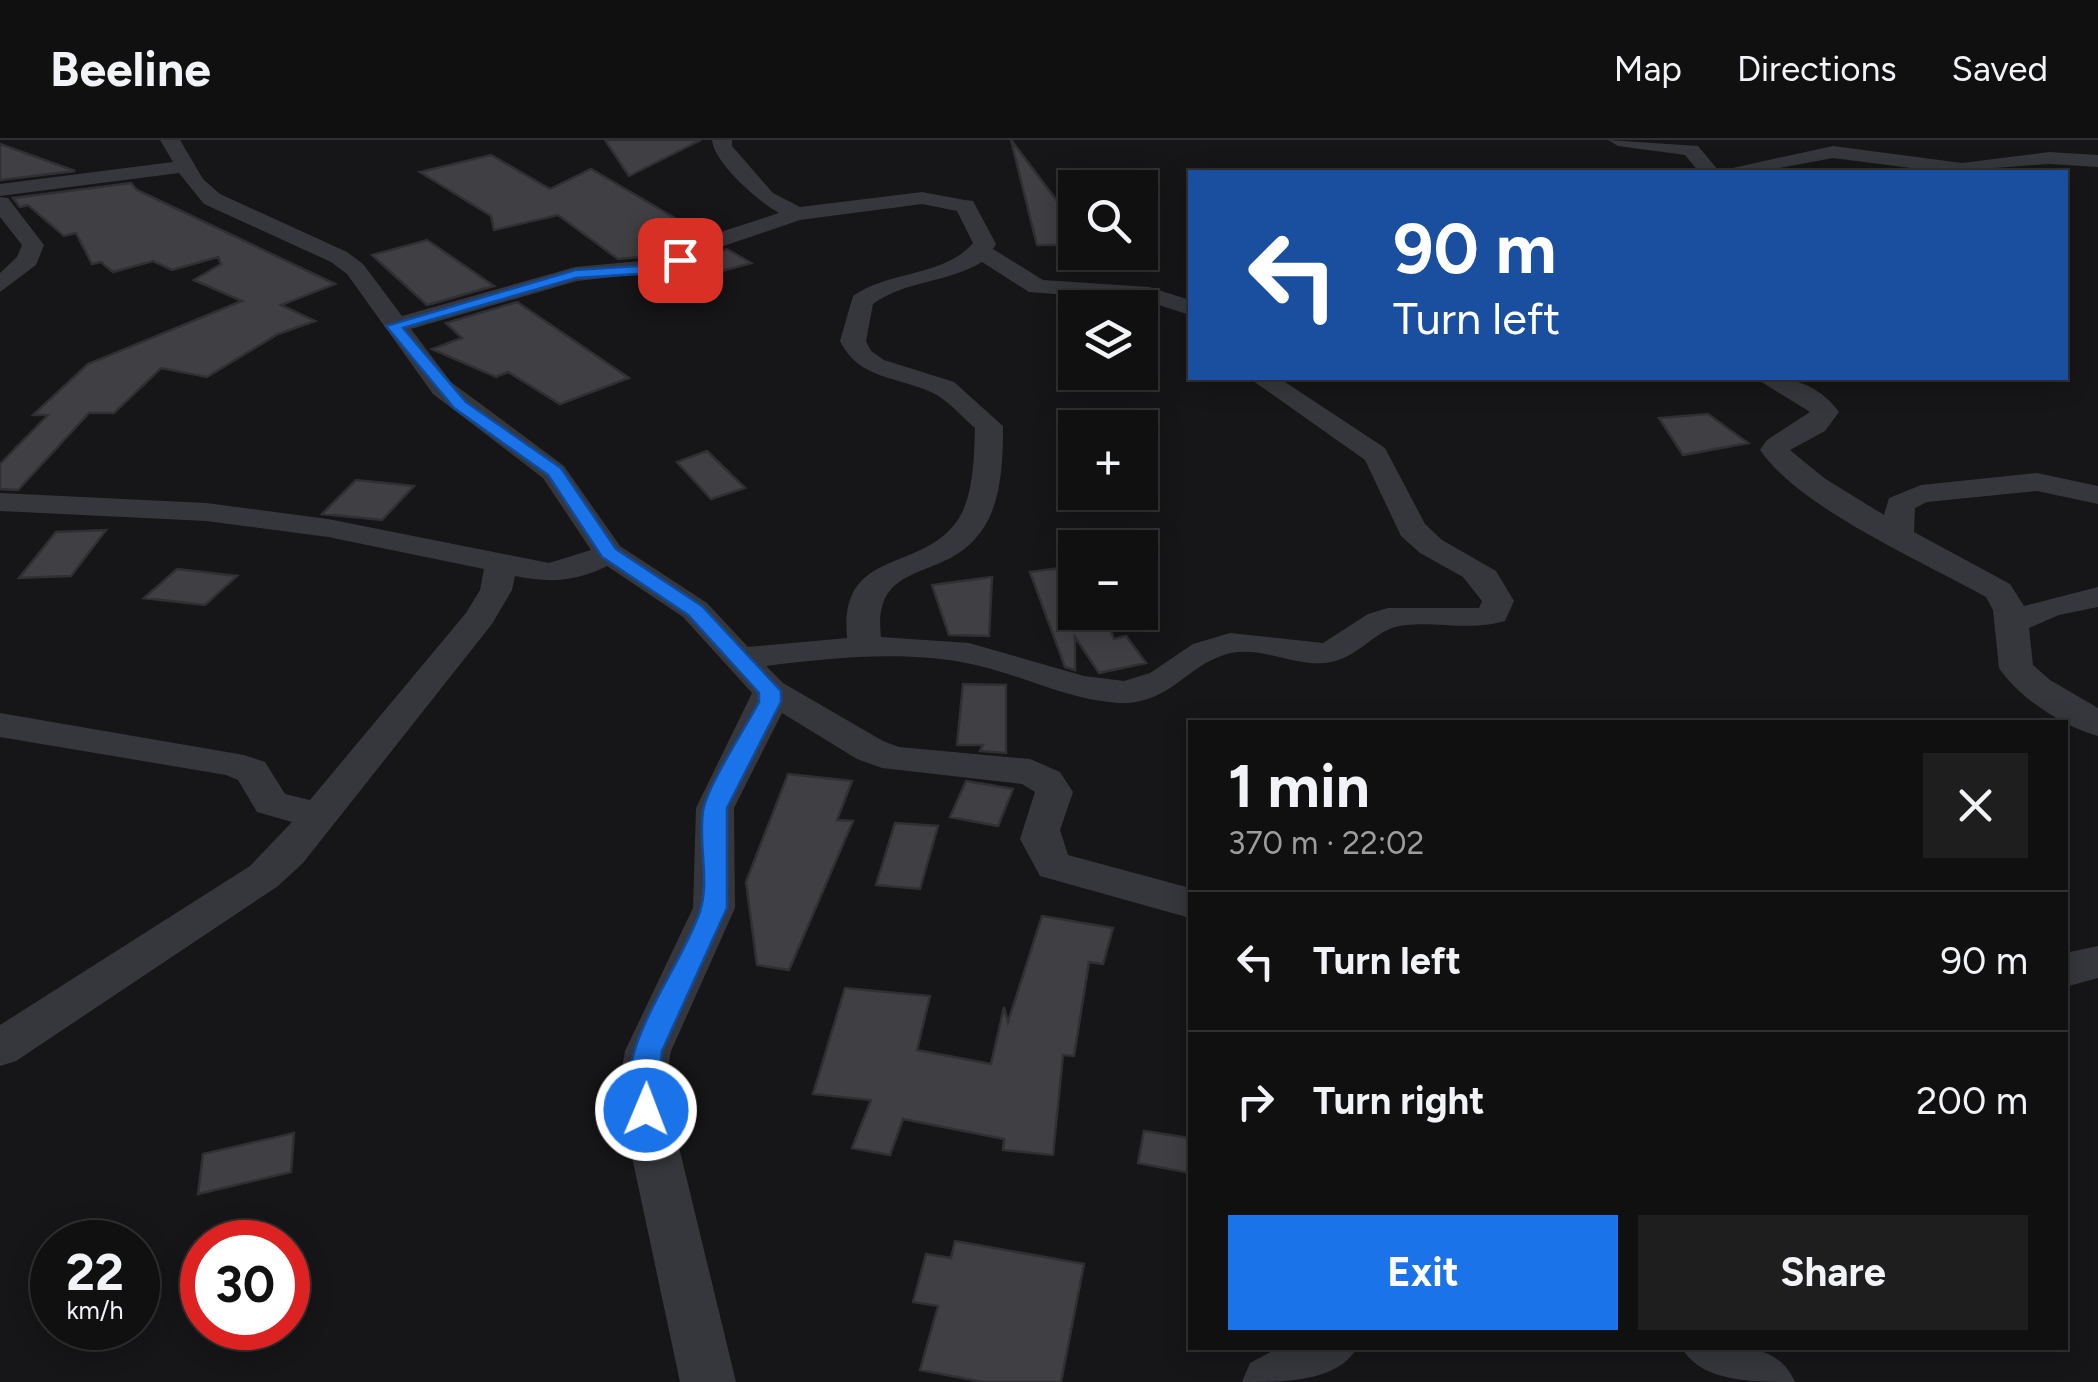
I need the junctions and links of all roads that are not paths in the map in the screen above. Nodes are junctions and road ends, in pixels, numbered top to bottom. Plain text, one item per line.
1 (722, 140) edge
2 (1618, 140) edge
3 (178, 153) edge
4 (2098, 162) edge
5 (1707, 170) edge
6 (1738, 170) edge
7 (0, 190) edge
8 (0, 202) edge
9 (797, 214) junction
10 (33, 245) junction
11 (981, 251) junction
12 (0, 252) edge
13 (0, 286) edge
14 (1188, 307) edge
15 (393, 326) junction
16 (1265, 380) edge
17 (1772, 380) edge
18 (2098, 495) edge
19 (0, 502) edge
20 (1898, 534) junction
21 (609, 553) junction
22 (501, 564) junction
23 (2098, 597) edge
24 (2010, 624) junction
25 (865, 649) junction
26 (741, 658) junction
27 (770, 691) junction
28 (2098, 724) edge
29 (0, 725) edge
30 (318, 816) junction
31 (1188, 901) edge
32 (2098, 962) edge
33 (2068, 969) edge
34 (0, 1048) edge
35 (1326, 1350) edge
36 (1712, 1350) edge
37 (708, 1382) edge
38 (1270, 1382) edge
39 (1767, 1382) edge

1 - 9 street
2 - 5 street
3 - 7 street
3 - 15 street
4 - 6 street
8 - 10 street
9 - 11 street
9 - 15 street
10 - 12 street
10 - 13 street
11 - 14 street
11 - 25 street
15 - 21 street
16 - 25 street
17 - 20 street
18 - 20 street
19 - 22 street
20 - 24 street
21 - 22 street
21 - 26 street
22 - 30 street
23 - 24 street
24 - 28 street
25 - 26 street
26 - 27 street
27 - 31 street
27 - 37 street
29 - 30 street
30 - 34 street
32 - 33 street
35 - 38 street
36 - 39 street

